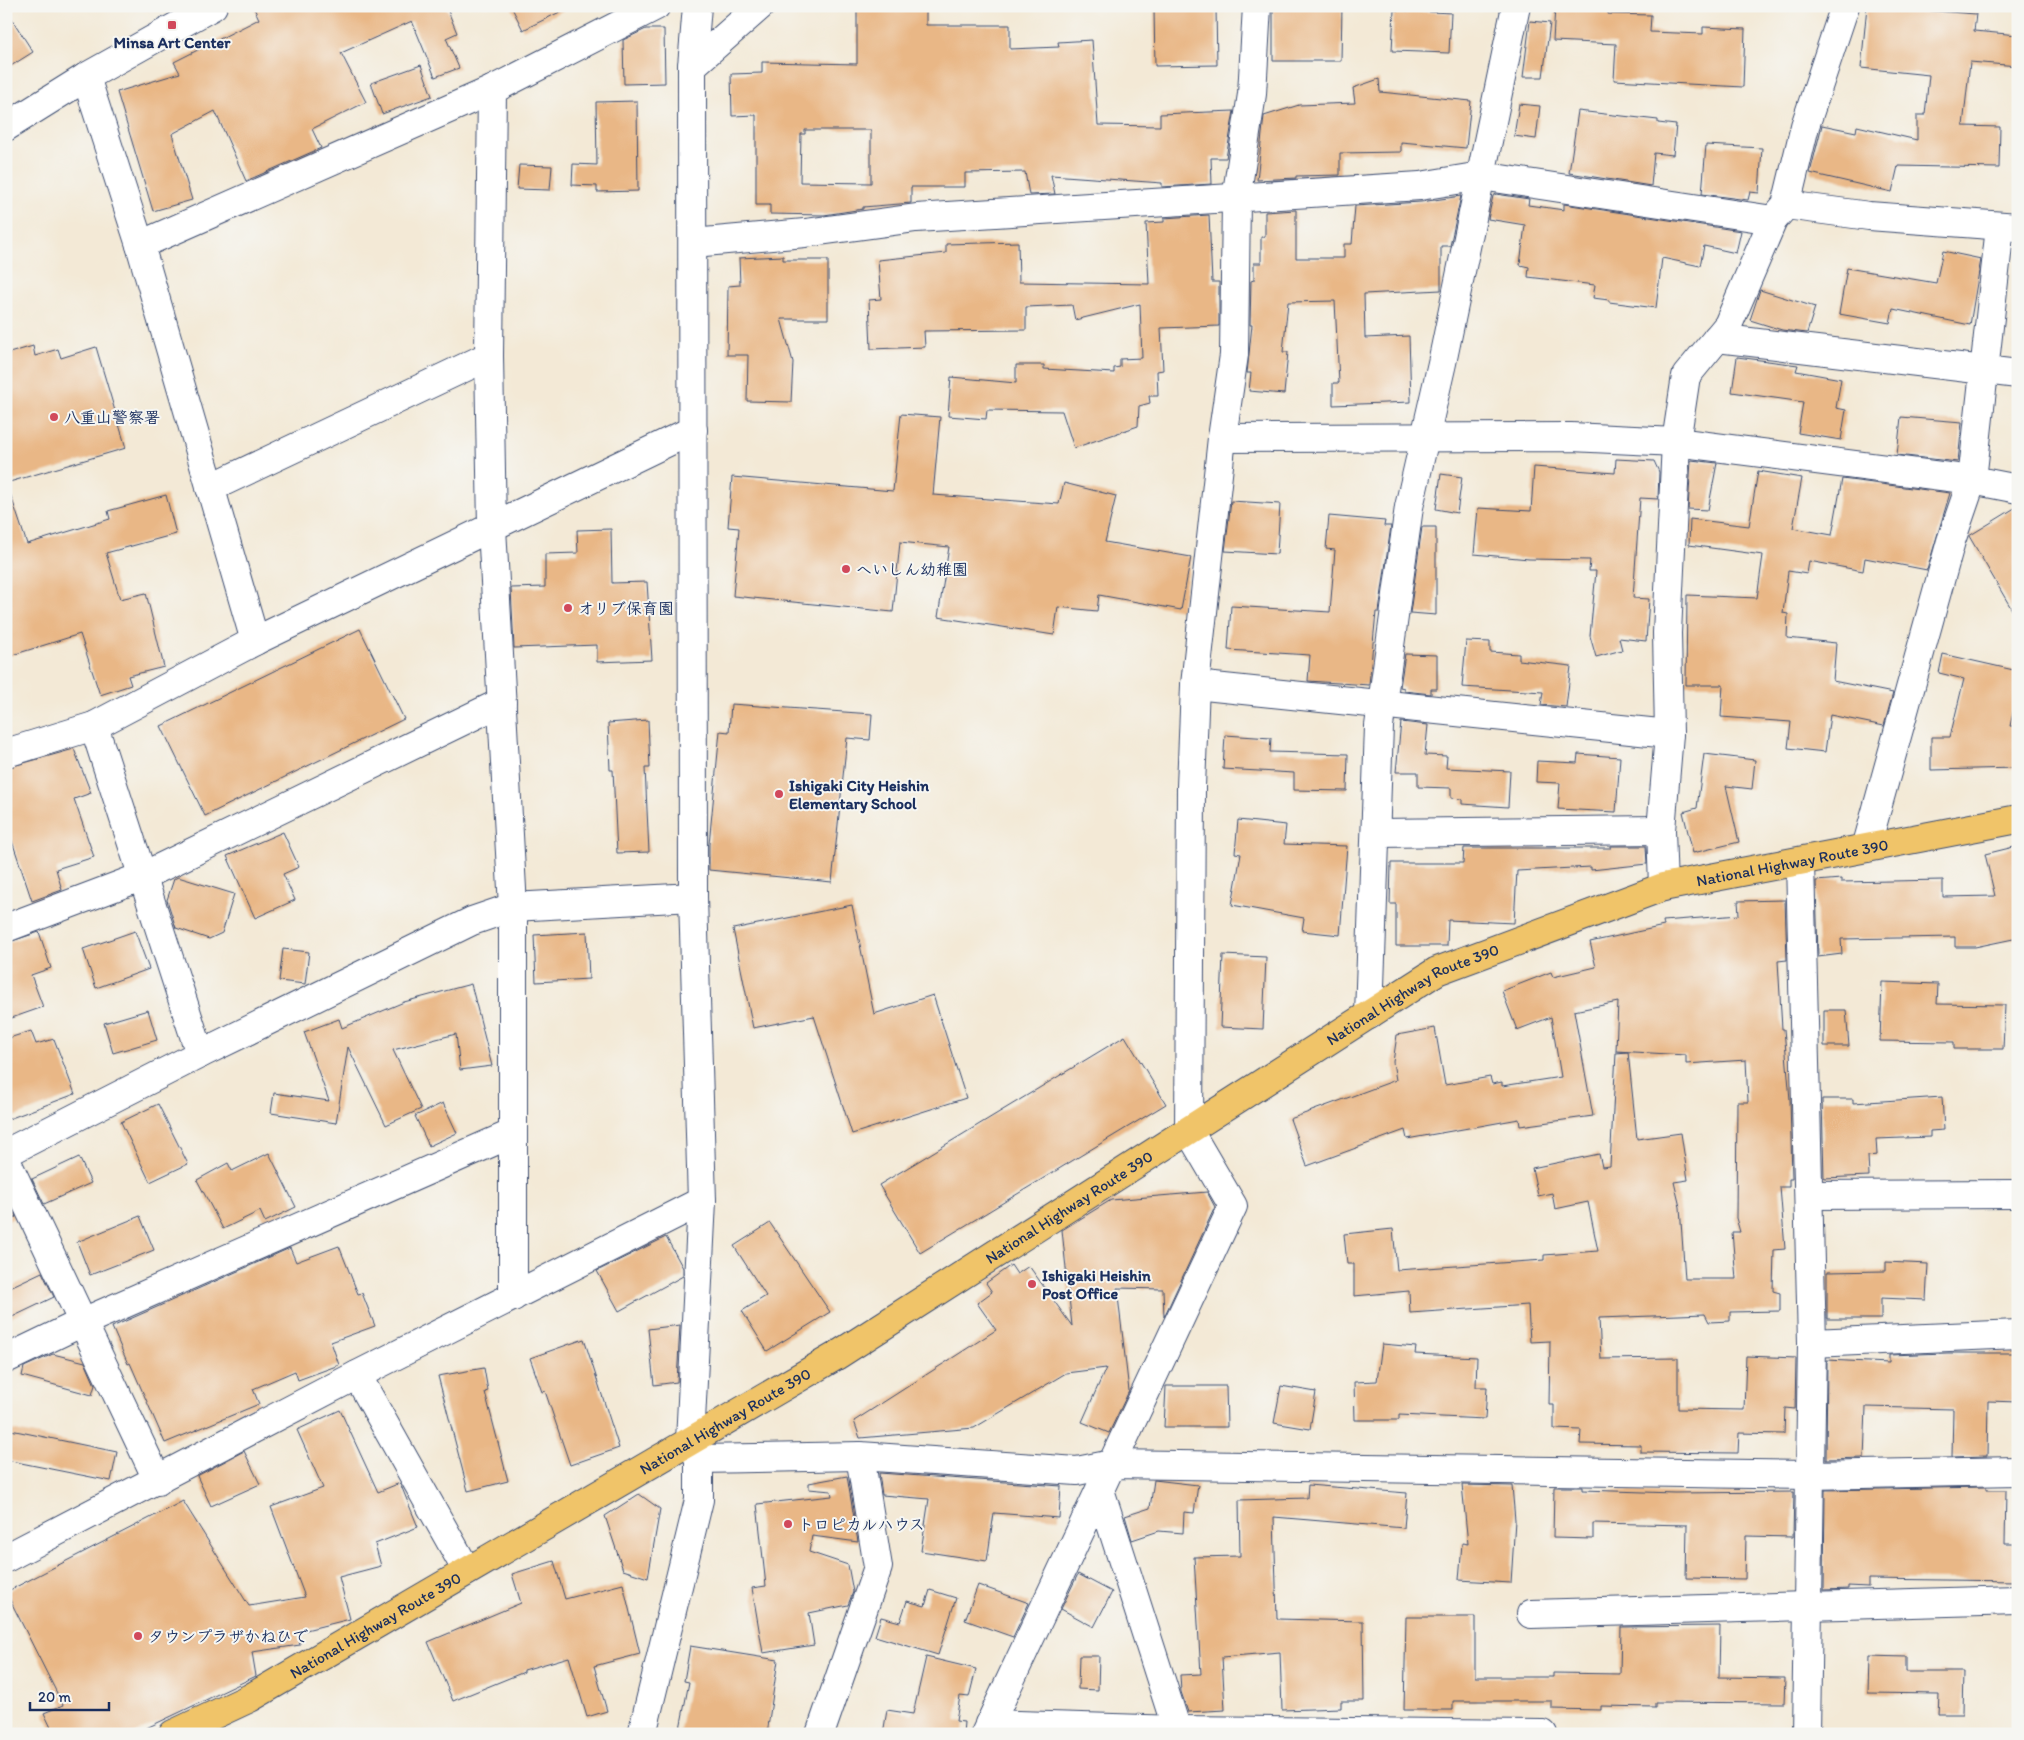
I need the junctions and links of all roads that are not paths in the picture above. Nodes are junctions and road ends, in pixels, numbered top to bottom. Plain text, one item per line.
1 (213, 6) edge
2 (656, 6) edge
3 (697, 6) edge
4 (760, 6) edge
5 (1257, 6) edge
6 (1516, 6) edge
7 (1845, 6) edge
8 (692, 66) junction
9 (86, 77) junction
10 (492, 90) junction
11 (6, 127) edge
12 (1481, 176) junction
13 (1236, 199) junction
14 (1779, 212) junction
15 (2013, 227) edge
16 (693, 243) junction
17 (140, 245) junction
18 (1717, 338) junction
19 (489, 356) junction
20 (1984, 370) junction
21 (2018, 374) edge
22 (693, 430) junction
23 (1425, 436) junction
24 (1222, 438) junction
25 (1676, 442) junction
26 (1972, 480) junction
27 (210, 488) junction
28 (2018, 489) edge
29 (492, 528) junction
30 (256, 641) junction
31 (1195, 685) junction
32 (502, 702) junction
33 (1381, 705) junction
34 (94, 726) junction
35 (1668, 734) junction
36 (6, 753) edge
37 (2018, 819) edge
38 (1661, 830) junction
39 (1376, 832) junction
40 (1866, 848) junction
41 (1800, 862) junction
42 (141, 877) junction
43 (1664, 887) junction
44 (693, 897) junction
45 (513, 907) junction
46 (6, 928) edge
47 (1369, 1014) junction
48 (200, 1054) junction
49 (1189, 1131) junction
50 (511, 1134) junction
51 (6, 1153) edge
52 (6, 1160) edge
53 (2018, 1194) edge
54 (1809, 1196) junction
55 (702, 1202) junction
56 (512, 1297) junction
57 (83, 1322) junction
58 (2018, 1334) edge
59 (1812, 1343) junction
60 (6, 1359) edge
61 (357, 1375) junction
62 (695, 1450) junction
63 (860, 1456) junction
64 (1112, 1464) junction
65 (2018, 1471) edge
66 (1810, 1475) junction
67 (158, 1481) junction
68 (1100, 1490) junction
69 (6, 1558) edge
70 (467, 1572) junction
71 (2018, 1600) edge
72 (1808, 1604) junction
73 (1530, 1614) dead end
74 (987, 1729) edge
75 (1177, 1730) junction
76 (173, 1734) edge
77 (642, 1734) edge
78 (820, 1734) edge
79 (1543, 1734) edge
80 (1806, 1734) edge

1 - 9 street
2 - 10 street
3 - 8 street
4 - 8 street
5 - 13 street
6 - 12 street
7 - 14 street
8 - 16 street
9 - 11 street
9 - 17 street
10 - 17 street
10 - 19 street
12 - 13 street
12 - 14 street
12 - 23 street
13 - 16 street
13 - 24 street
14 - 15 street
14 - 18 street
15 - 20 street
16 - 22 street
17 - 27 street
18 - 20 street
18 - 25 street
19 - 27 street
19 - 29 street
20 - 21 street
20 - 26 street
22 - 29 street
22 - 44 street
23 - 24 street
23 - 25 street
23 - 33 street
24 - 31 street
25 - 26 street
25 - 35 street
26 - 28 street
26 - 40 street
27 - 30 street
29 - 30 street
29 - 32 street
30 - 34 street
31 - 33 street
31 - 49 street
32 - 42 street
32 - 45 street
33 - 35 street
33 - 39 street
34 - 36 street
34 - 42 street
35 - 38 street
37 - 40 highway, National Highway Route 390
38 - 39 street
38 - 43 street
39 - 47 street
40 - 41 highway, National Highway Route 390
41 - 43 highway, National Highway Route 390
41 - 54 street
42 - 46 street
42 - 48 street
43 - 47 highway, National Highway Route 390
44 - 45 street
44 - 55 street
45 - 48 street
45 - 50 street
47 - 49 highway, National Highway Route 390
48 - 51 street
49 - 62 highway, National Highway Route 390
49 - 64 street
50 - 56 street
50 - 57 street
52 - 57 street
53 - 54 street
54 - 59 street
55 - 56 street
55 - 62 street
56 - 61 street
57 - 60 street
57 - 67 street
58 - 59 street
59 - 66 street
61 - 67 street
61 - 70 street
62 - 63 street
62 - 70 highway, National Highway Route 390
62 - 77 street
63 - 64 street
63 - 78 street
64 - 66 street
64 - 68 street
65 - 66 street
66 - 72 street
67 - 69 street
68 - 74 street
68 - 75 street
70 - 76 highway, National Highway Route 390
71 - 72 street
72 - 73 street
72 - 80 street
74 - 75 street
75 - 79 street

